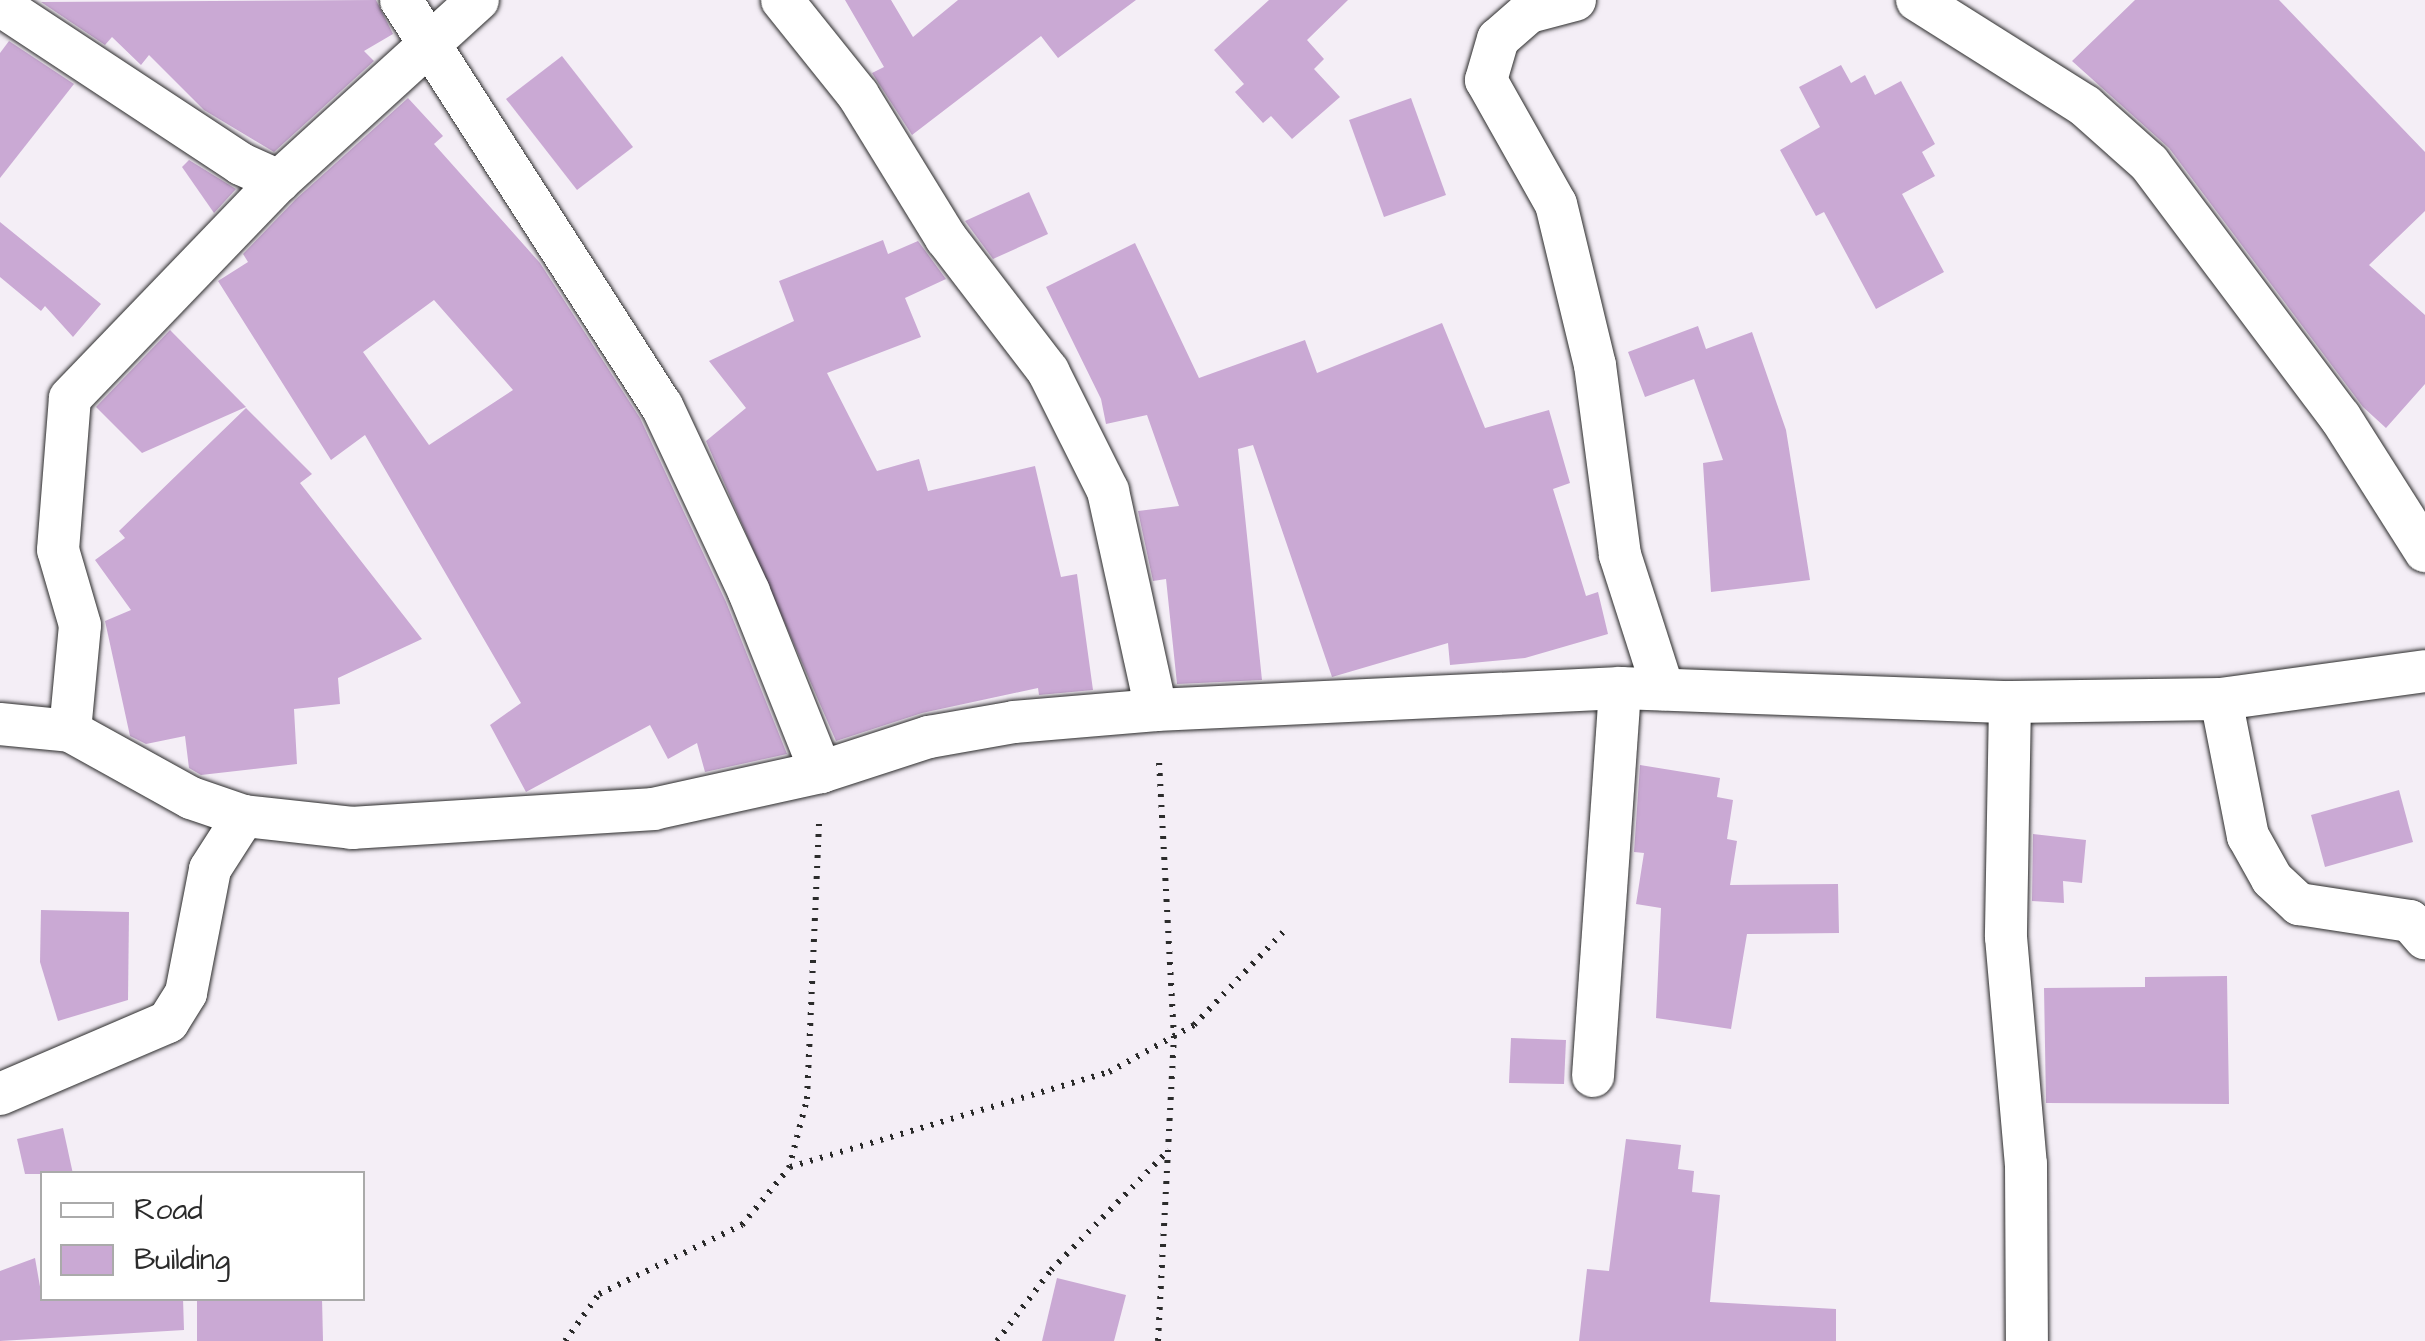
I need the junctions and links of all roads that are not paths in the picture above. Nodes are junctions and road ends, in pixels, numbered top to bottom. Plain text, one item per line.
1 (401, 0) edge
2 (478, 0) edge
3 (782, 0) edge
4 (1575, 0) edge
5 (1917, 0) edge
6 (0, 5) edge
7 (430, 38) junction
8 (279, 181) junction
9 (2425, 551) edge
10 (2425, 671) edge
11 (1620, 688) junction
12 (1663, 689) junction
13 (2221, 699) junction
14 (2010, 702) junction
15 (1156, 710) junction
16 (0, 724) edge
17 (70, 731) junction
18 (821, 772) junction
19 (244, 816) junction
20 (2425, 938) edge
21 (1593, 1076) dead end
22 (0, 1094) edge
23 (2027, 1341) edge

1 - 7 street
2 - 7 street
3 - 15 street
4 - 12 street
5 - 9 street
6 - 8 street
7 - 8 street
7 - 18 street
8 - 17 street
10 - 13 street
11 - 12 street
11 - 15 street
11 - 21 street
12 - 14 street
13 - 14 street
13 - 20 street
14 - 23 street
15 - 18 street
16 - 17 street
17 - 19 street
18 - 19 street
19 - 22 street

